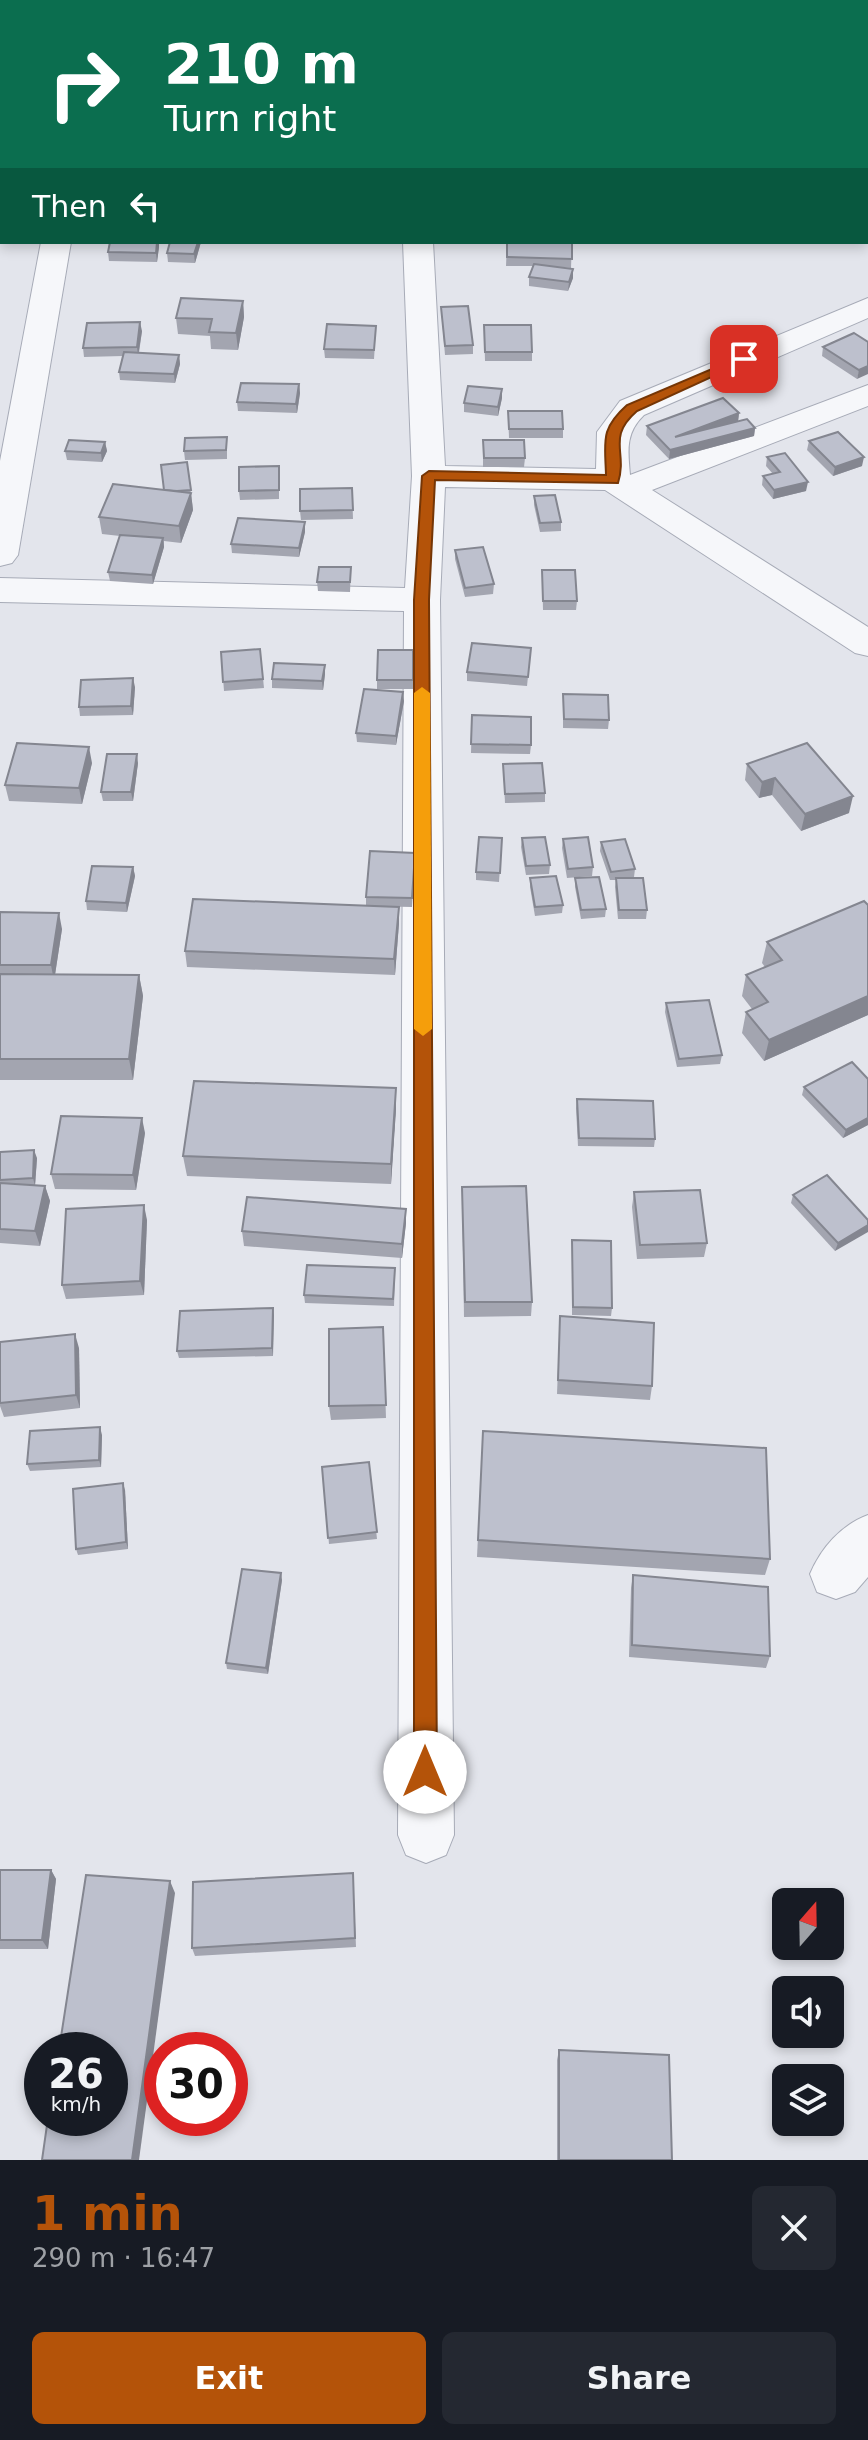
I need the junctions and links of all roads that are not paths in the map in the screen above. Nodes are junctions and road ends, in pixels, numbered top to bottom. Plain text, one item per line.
1 (56, 244) edge
2 (418, 244) edge
3 (868, 307) edge
4 (868, 395) edge
5 (429, 476) junction
6 (619, 484) junction
7 (0, 555) edge
8 (0, 590) edge
9 (422, 600) junction
10 (868, 644) edge
11 (426, 1835) dead end

1 - 7 street
2 - 5 street
3 - 6 street
4 - 6 street
5 - 6 street
5 - 9 street
6 - 10 street
8 - 9 street
9 - 11 street

